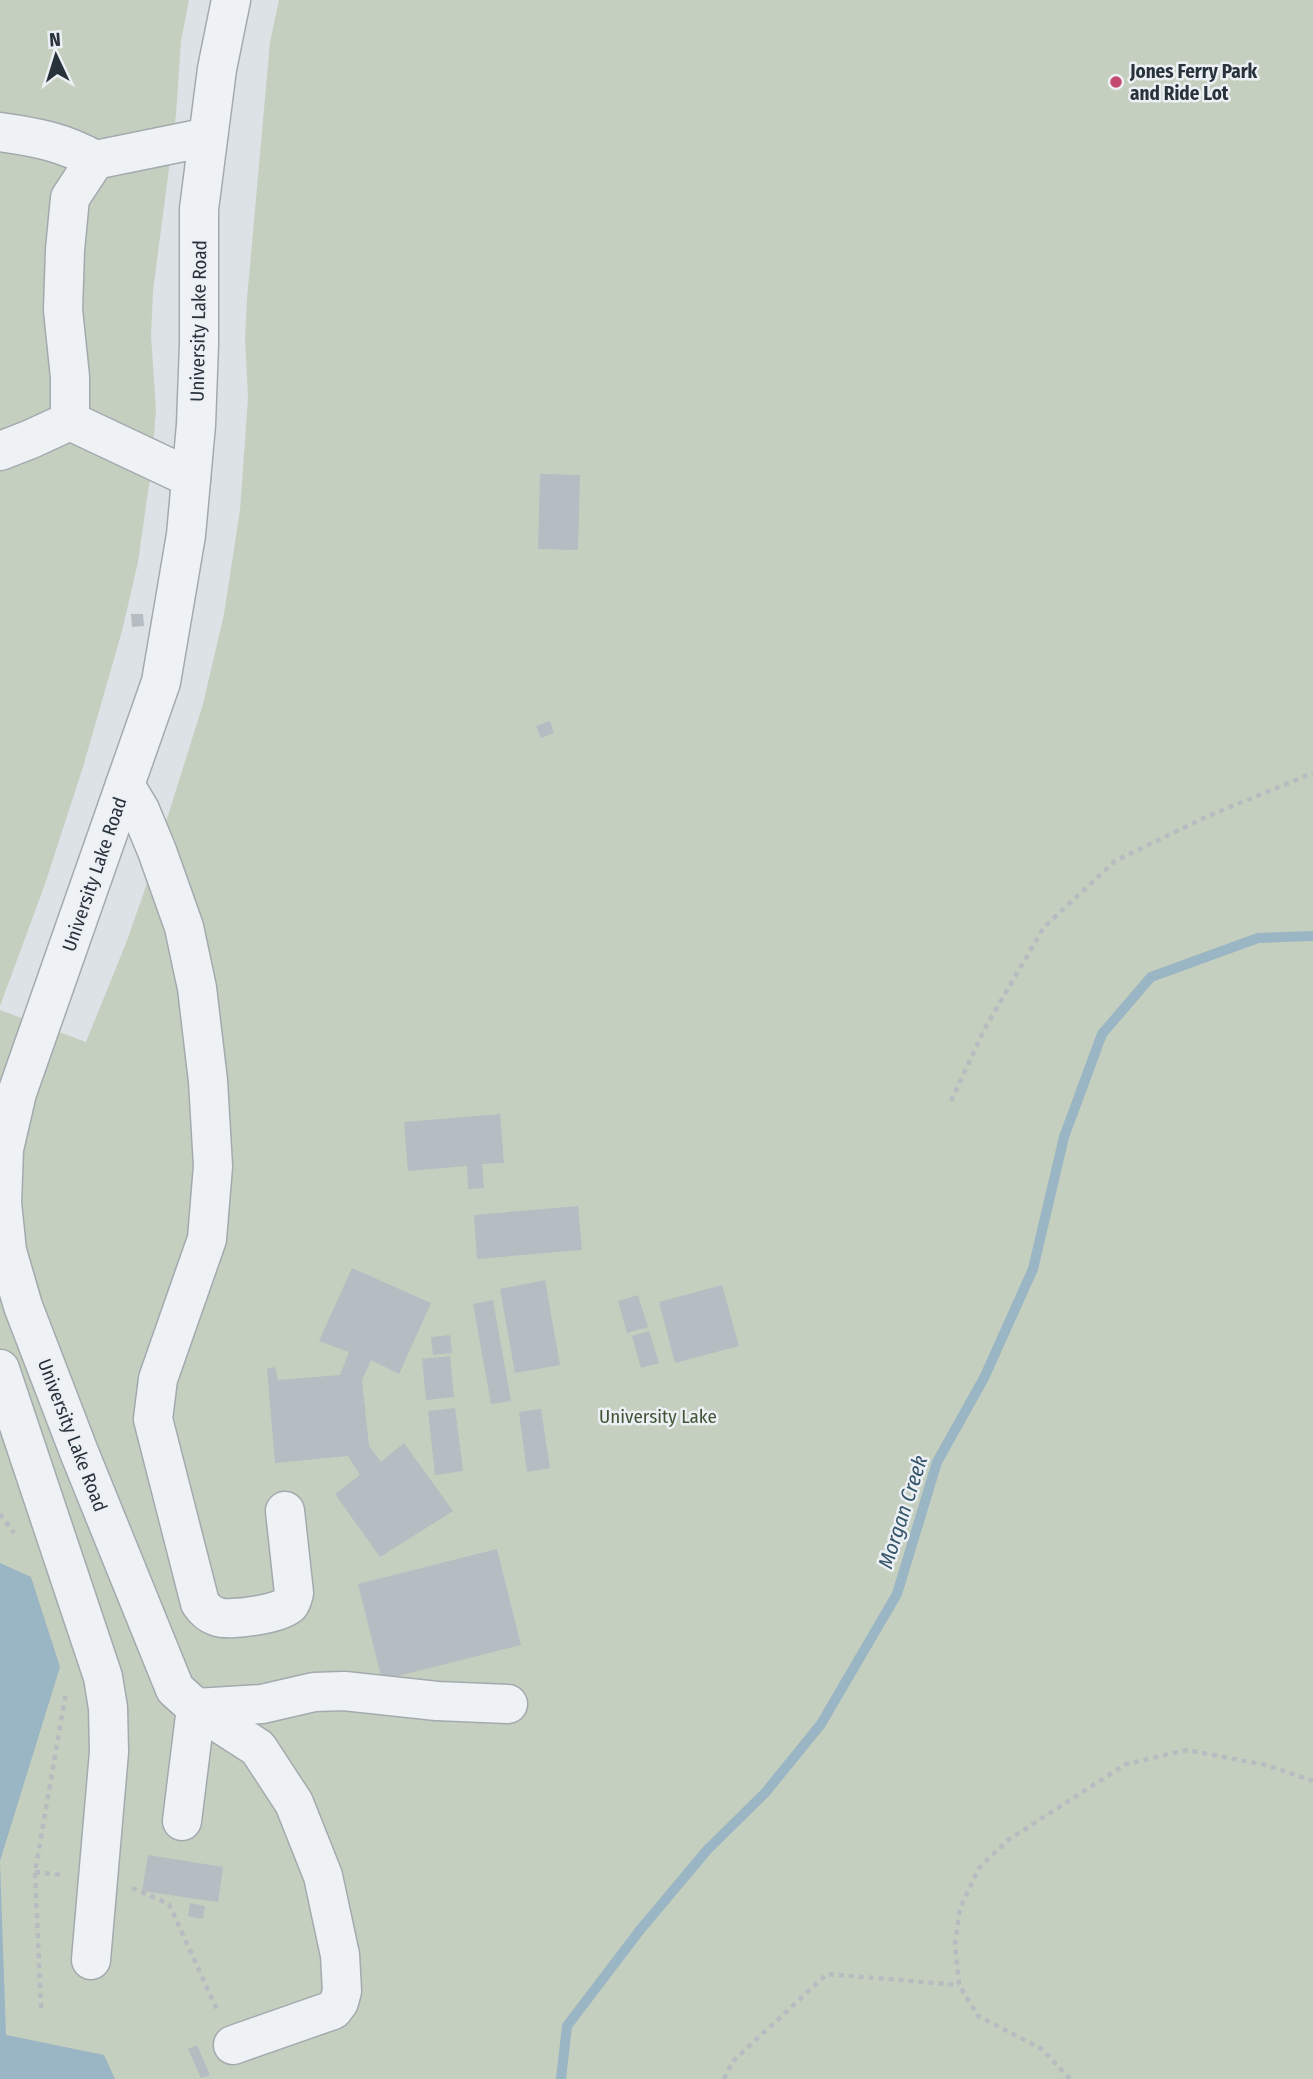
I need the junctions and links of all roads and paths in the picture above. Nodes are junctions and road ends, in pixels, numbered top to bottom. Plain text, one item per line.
1 (230, 0) edge
2 (0, 132) edge
3 (208, 137) junction
4 (95, 160) junction
5 (70, 421) junction
6 (0, 451) edge
7 (191, 478) junction
8 (1313, 774) edge
9 (125, 785) junction
10 (951, 1101) dead end
11 (2, 1256) edge
12 (0, 1369) edge
13 (285, 1511) dead end
14 (0, 1514) edge
15 (16, 1535) dead end
16 (68, 1679) dead end
17 (508, 1704) dead end
18 (196, 1708) junction
19 (1313, 1781) edge
20 (182, 1821) dead end
21 (128, 1886) dead end
22 (91, 1960) dead end
23 (959, 1985) junction
24 (41, 2007) dead end
25 (233, 2045) joint
26 (724, 2079) edge
27 (1070, 2079) edge

1 - 3 street, University Lake Road
2 - 4 street
3 - 4 street
3 - 7 street, University Lake Road
4 - 5 street
5 - 6 street
5 - 7 street
7 - 9 street, University Lake Road
8 - 10 path
9 - 11 street, University Lake Road
9 - 13 street
11 - 18 street, University Lake Road
12 - 22 street
14 - 15 path
16 - 24 path
17 - 18 street
18 - 20 street
18 - 25 street, University Lake Road
19 - 23 path
21 - 25 path
23 - 26 path
23 - 27 path

